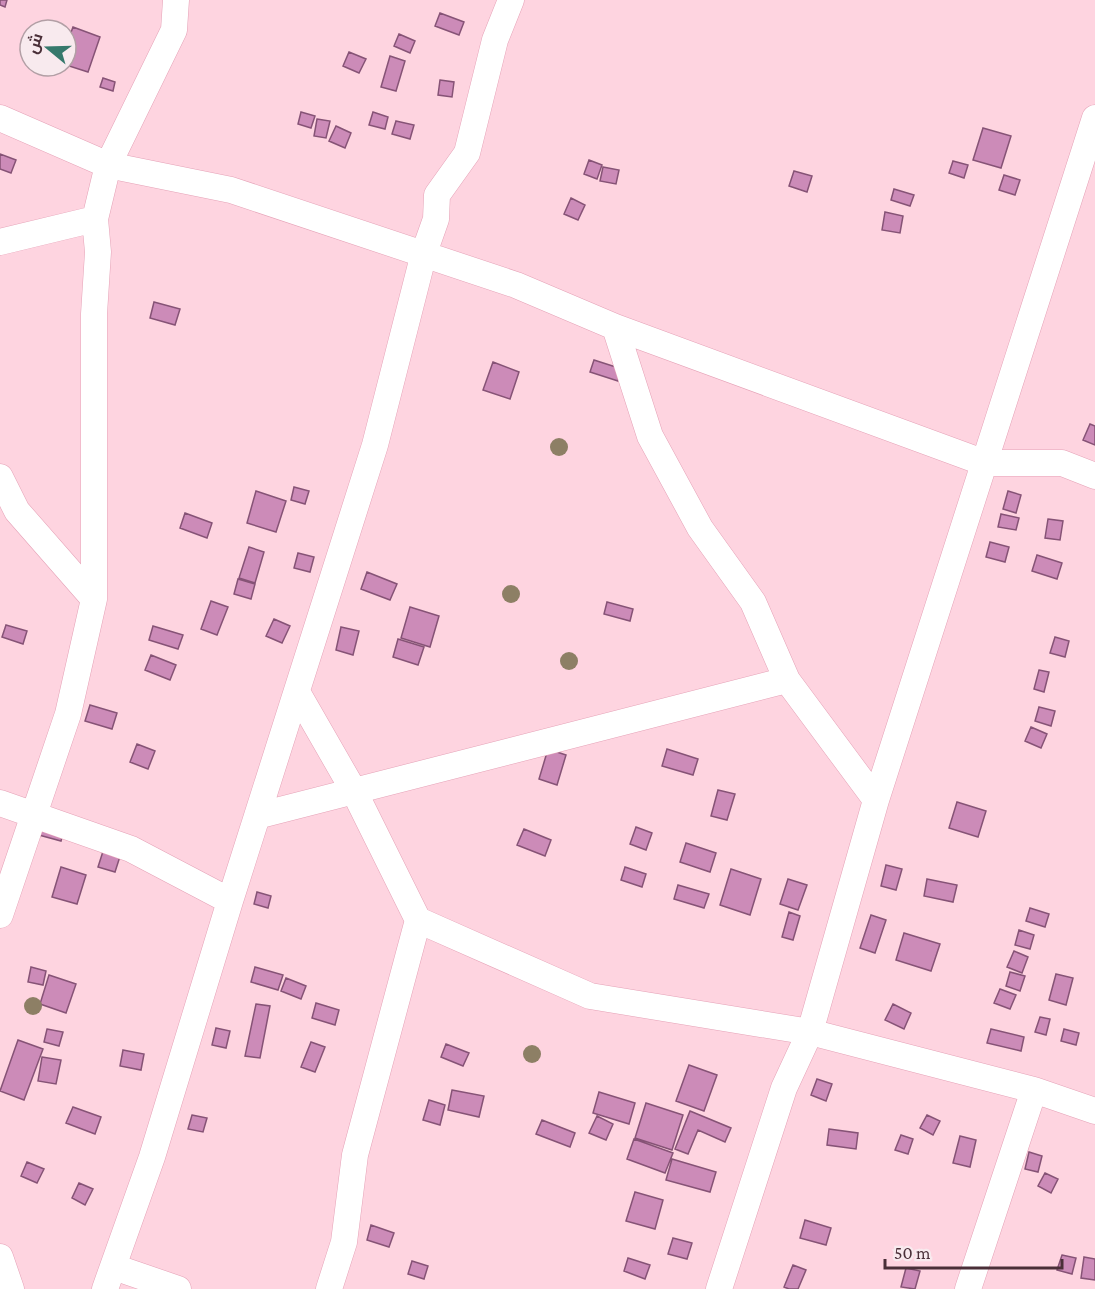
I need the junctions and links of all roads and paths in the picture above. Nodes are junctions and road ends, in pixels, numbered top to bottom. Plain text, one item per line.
1 (176, 0) edge
2 (511, 0) edge
3 (0, 118) edge
4 (1095, 118) edge
5 (108, 165) junction
6 (94, 219) junction
7 (0, 242) edge
8 (424, 253) junction
9 (615, 327) junction
10 (985, 463) junction
11 (1095, 476) edge
12 (0, 477) edge
13 (94, 599) junction
14 (787, 680) junction
15 (297, 692) junction
16 (355, 793) junction
17 (876, 800) junction
18 (0, 803) edge
19 (257, 816) junction
20 (35, 817) junction
21 (230, 901) junction
22 (0, 915) edge
23 (418, 920) junction
24 (810, 1032) junction
25 (1035, 1090) junction
26 (1095, 1111) edge
27 (0, 1257) edge
28 (109, 1278) edge
29 (10, 1289) edge
30 (178, 1289) edge
31 (328, 1289) edge
32 (719, 1289) edge
33 (968, 1289) edge

1 - 5 street
2 - 8 street
3 - 5 street
4 - 10 street
5 - 6 street
5 - 8 street
6 - 7 street
6 - 13 street
8 - 9 street
8 - 15 street
9 - 10 street
9 - 14 street
10 - 11 street
10 - 17 street
12 - 13 street
13 - 20 street
14 - 16 street
14 - 17 street
15 - 16 street
15 - 19 street
16 - 19 street
16 - 23 street
17 - 24 street
18 - 20 street
19 - 21 street
20 - 21 street
20 - 22 street
21 - 28 street
23 - 24 street
23 - 31 street
24 - 25 street
24 - 32 street
25 - 26 street
25 - 33 street
27 - 29 street
28 - 30 street

